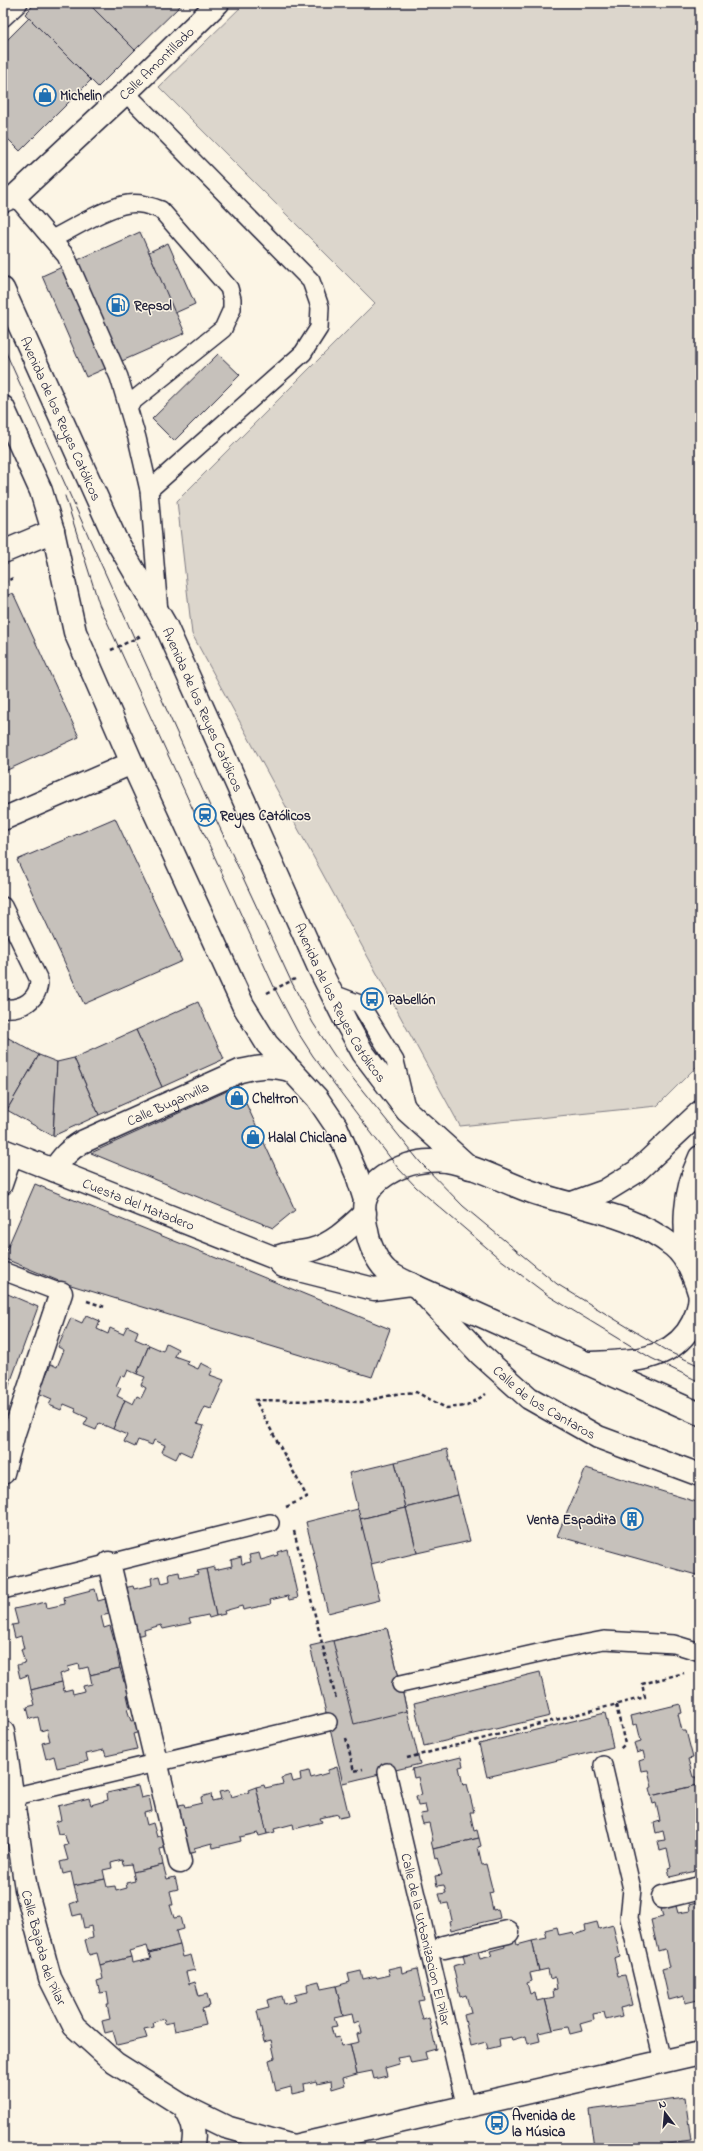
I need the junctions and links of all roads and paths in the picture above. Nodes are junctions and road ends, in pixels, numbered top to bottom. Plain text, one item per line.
1 (19, 3) edge
2 (218, 3) edge
3 (3, 18) edge
4 (126, 92) junction
5 (9, 198) edge
6 (52, 239) junction
7 (3, 289) edge
8 (128, 405) junction
9 (3, 407) edge
10 (149, 490) junction
11 (53, 532) junction
12 (6, 544) edge
13 (163, 621) junction
14 (87, 661) junction
15 (132, 763) junction
16 (3, 819) edge
17 (3, 906) edge
18 (319, 968) junction
19 (243, 1005) junction
20 (3, 1008) edge
21 (292, 1071) junction
22 (700, 1112) edge
23 (9, 1152) edge
24 (700, 1157) edge
25 (470, 1168) junction
26 (54, 1170) junction
27 (3, 1186) edge
28 (572, 1204) junction
29 (365, 1206) junction
30 (275, 1258) junction
31 (3, 1271) edge
32 (414, 1286) junction
33 (699, 1291) edge
34 (61, 1293) joint
35 (584, 1363) junction
36 (468, 1406) dead end
37 (700, 1414) edge
38 (3, 1473) edge
39 (700, 1475) edge
40 (270, 1523) joint
41 (297, 1545) dead end
42 (109, 1563) junction
43 (3, 1590) edge
44 (700, 1652) edge
45 (685, 1672) dead end
46 (401, 1684) dead end
47 (337, 1705) dead end
48 (616, 1705) junction
49 (328, 1722) dead end
50 (3, 1732) edge
51 (345, 1734) dead end
52 (400, 1759) dead end
53 (156, 1763) junction
54 (604, 1765) joint
55 (370, 1767) dead end
56 (387, 1772) dead end
57 (12, 1797) junction
58 (180, 1862) dead end
59 (700, 1888) edge
60 (663, 1897) dead end
61 (508, 1932) dead end
62 (444, 1947) dead end
63 (700, 2053) edge
64 (663, 2061) junction
65 (183, 2106) junction
66 (466, 2108) junction
67 (291, 2147) edge
68 (192, 2148) edge

1 - 3 lane
2 - 4 street, Calle Amontillado
4 - 5 street, Calle Amontillado
4 - 10 lane
5 - 6 lane
6 - 8 lane
6 - 8 lane
7 - 13 street, Avenida de los Reyes Católicos
8 - 10 lane
9 - 11 street
10 - 13 lane
11 - 12 street
11 - 14 street
13 - 14 path
13 - 18 street, Avenida de los Reyes Católicos
14 - 15 street
15 - 16 street
15 - 19 street
17 - 20 lane
18 - 19 path
18 - 25 street, Avenida de los Reyes Católicos
19 - 21 street
21 - 26 street, Calle Buganvilla
21 - 29 street
22 - 28 street
23 - 26 street, Cuesta del Matadero
23 - 27 lane
24 - 33 street
25 - 28 street
25 - 29 street
26 - 30 street, Cuesta del Matadero
28 - 33 street
29 - 30 street
29 - 32 street
30 - 32 street, Cuesta del Matadero
31 - 34 lane
32 - 35 street
32 - 39 street, Calle de los Cantaros
33 - 35 street
34 - 38 street
35 - 37 street
36 - 40 path
40 - 42 lane
41 - 47 path
42 - 43 lane
42 - 53 street
44 - 46 lane
45 - 48 path
48 - 52 path
48 - 54 path
49 - 53 lane
50 - 57 street, Calle Bajada del Pilar
51 - 55 path
53 - 57 lane
53 - 58 street
54 - 64 lane
56 - 66 lane, Calle de la Urbanizacion El Pilar
57 - 65 street, Calle Bajada del Pilar
59 - 60 street
61 - 62 street
63 - 64 street
64 - 66 street
65 - 67 street, Calle Bajada del Pilar
65 - 68 street, Calle Bajada del Pilar
66 - 67 street

